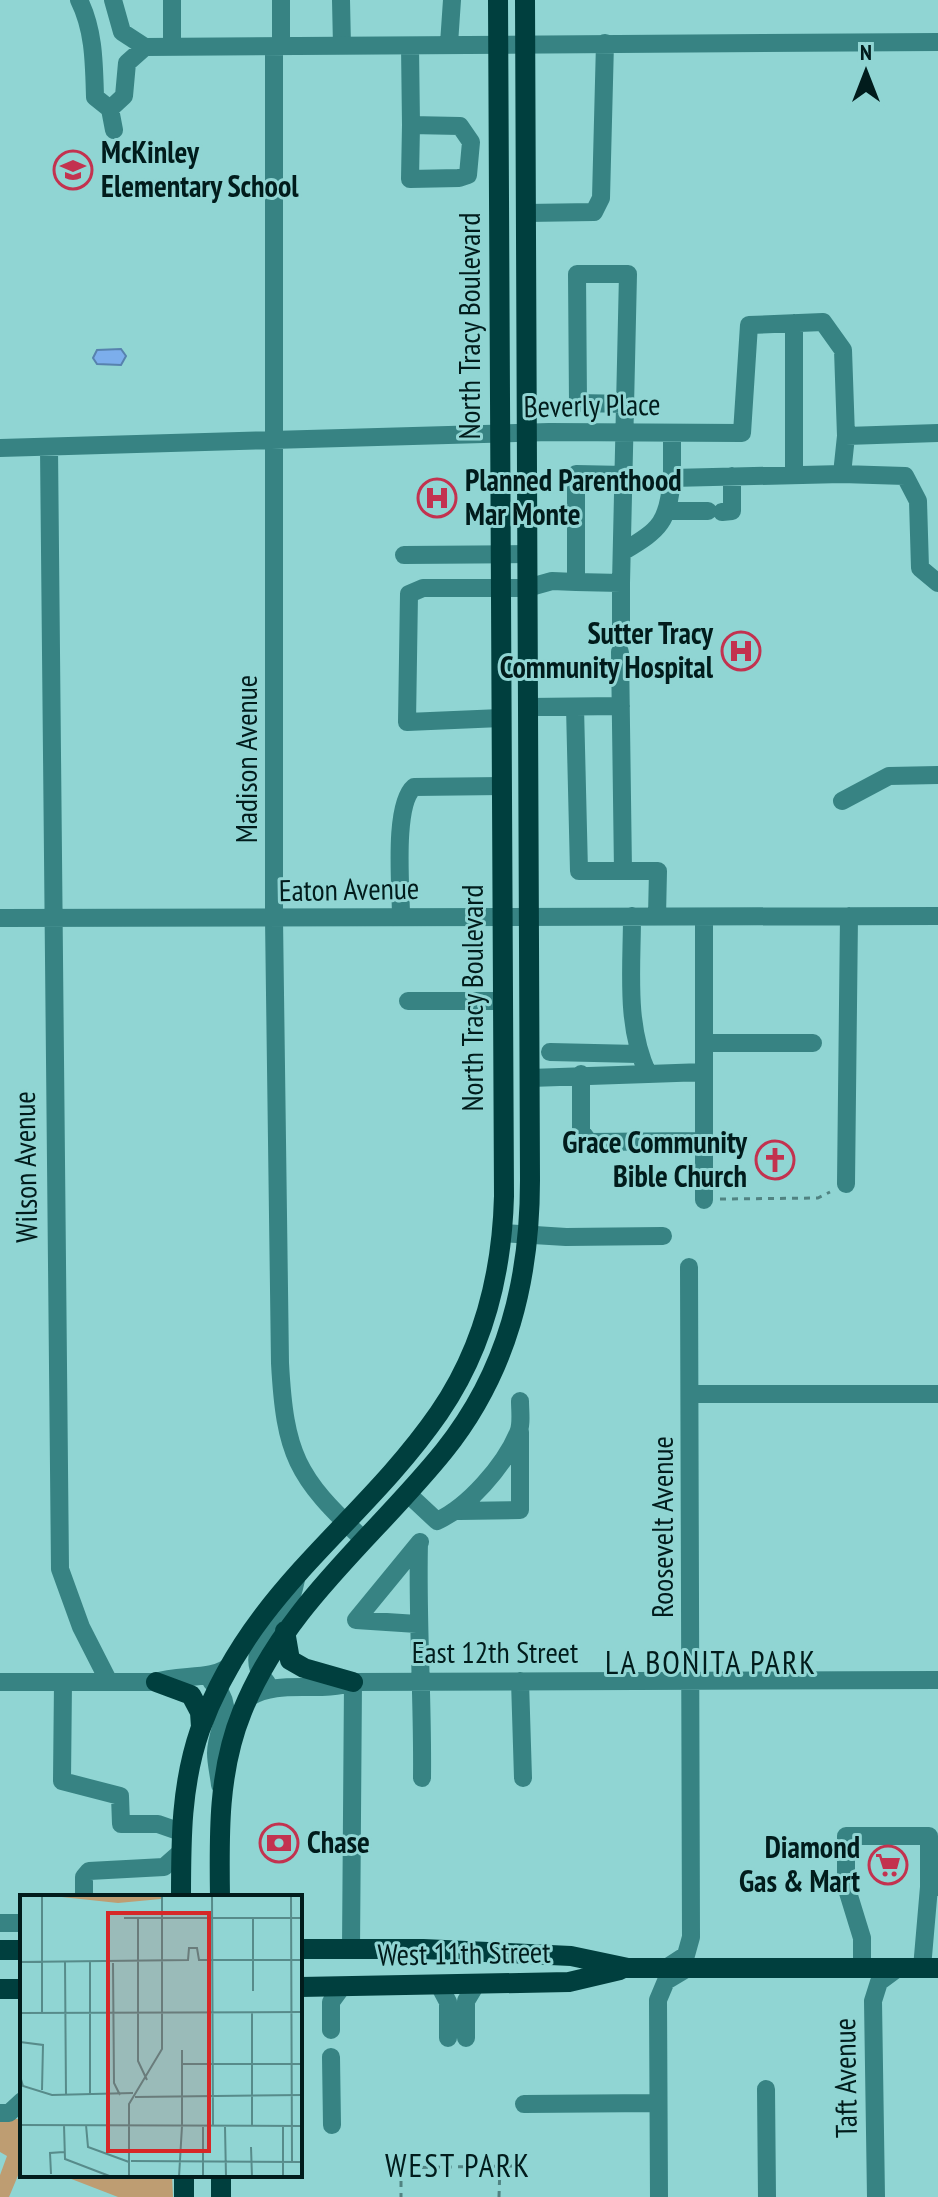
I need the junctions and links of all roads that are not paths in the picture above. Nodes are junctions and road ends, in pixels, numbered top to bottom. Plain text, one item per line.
1 (79, 0) edge
2 (113, 0) edge
3 (172, 0) edge
4 (281, 0) edge
5 (341, 0) edge
6 (452, 0) edge
7 (498, 0) edge
8 (525, 0) edge
9 (938, 42) edge
10 (605, 43) junction
11 (449, 44) junction
12 (498, 44) junction
13 (525, 44) junction
14 (277, 46) junction
15 (342, 46) junction
16 (410, 46) junction
17 (145, 47) junction
18 (172, 47) junction
19 (110, 109) junction
20 (411, 125) junction
21 (114, 130) dead end
22 (472, 153) junction
23 (499, 153) junction
24 (526, 213) junction
25 (794, 323) junction
26 (628, 404) junction
27 (626, 432) junction
28 (938, 433) edge
29 (527, 434) junction
30 (672, 434) junction
31 (500, 436) junction
32 (846, 436) junction
33 (276, 443) junction
34 (0, 448) edge
35 (49, 448) junction
36 (842, 474) junction
37 (625, 475) junction
38 (794, 475) junction
39 (732, 476) junction
40 (672, 478) junction
41 (669, 511) junction
42 (624, 551) junction
43 (500, 554) junction
44 (527, 554) junction
45 (404, 555) dead end
46 (576, 582) junction
47 (621, 583) junction
48 (938, 583) edge
49 (500, 588) junction
50 (527, 588) junction
51 (621, 630) dead end
52 (620, 652) dead end
53 (621, 706) junction
54 (528, 707) junction
55 (575, 707) junction
56 (501, 718) junction
57 (938, 775) edge
58 (502, 786) junction
59 (842, 801) dead end
60 (623, 871) junction
61 (529, 916) junction
62 (632, 916) junction
63 (657, 916) junction
64 (849, 916) junction
65 (938, 916) edge
66 (401, 917) junction
67 (502, 917) junction
68 (704, 917) junction
69 (0, 918) edge
70 (51, 918) junction
71 (274, 919) junction
72 (408, 1001) dead end
73 (503, 1001) junction
74 (704, 1043) junction
75 (813, 1043) dead end
76 (550, 1052) dead end
77 (638, 1054) junction
78 (704, 1072) junction
79 (581, 1074) junction
80 (648, 1074) junction
81 (530, 1078) junction
82 (703, 1141) junction
83 (846, 1184) road end
84 (704, 1200) road end
85 (502, 1233) junction
86 (529, 1235) junction
87 (663, 1236) dead end
88 (689, 1267) dead end
89 (691, 1394) junction
90 (938, 1394) edge
91 (520, 1401) dead end
92 (520, 1432) junction
93 (407, 1493) junction
94 (459, 1511) junction
95 (343, 1521) junction
96 (437, 1521) junction
97 (363, 1539) junction
98 (419, 1543) junction
99 (299, 1568) junction
100 (417, 1624) junction
101 (285, 1631) junction
102 (232, 1664) junction
103 (203, 1674) junction
104 (690, 1680) junction
105 (938, 1680) edge
106 (268, 1681) junction
107 (520, 1681) junction
108 (0, 1682) edge
109 (63, 1682) junction
110 (109, 1682) junction
111 (156, 1682) junction
112 (353, 1682) junction
113 (423, 1682) junction
114 (219, 1689) junction
115 (201, 1728) junction
116 (422, 1778) dead end
117 (523, 1778) dead end
118 (222, 1796) junction
119 (181, 1842) junction
120 (934, 1887) edge
121 (84, 1895) edge
122 (181, 1895) edge
123 (220, 1895) edge
124 (302, 1949) edge
125 (351, 1949) junction
126 (628, 1968) junction
127 (862, 1968) junction
128 (898, 1968) junction
129 (930, 1968) edge
130 (676, 1969) junction
131 (475, 1986) junction
132 (302, 1987) edge
133 (342, 1987) junction
134 (440, 1987) junction
135 (331, 2030) dead end
136 (331, 2057) dead end
137 (766, 2089) dead end
138 (20, 2103) edge
139 (658, 2103) junction
140 (524, 2104) dead end
141 (0, 2113) edge
142 (332, 2125) dead end
143 (659, 2197) edge
144 (767, 2197) edge
145 (876, 2197) edge

1 - 19 street
2 - 17 street
3 - 18 street
4 - 14 street, Madison Avenue
5 - 15 street
6 - 11 street
7 - 12 main road, North Tracy Boulevard
8 - 13 main road, North Tracy Boulevard
9 - 10 street
10 - 13 street
10 - 24 street
11 - 12 street
11 - 16 street
12 - 13 street
12 - 23 main road, North Tracy Boulevard
13 - 24 main road, North Tracy Boulevard
14 - 15 street
14 - 18 street
14 - 33 street, Madison Avenue
15 - 16 street
16 - 20 street
17 - 18 street
17 - 19 street
19 - 21 street
20 - 22 street
20 - 22 street
22 - 23 street
23 - 31 main road, North Tracy Boulevard
24 - 29 main road, North Tracy Boulevard
25 - 30 street, Beverly Place
25 - 32 street, Beverly Place
25 - 38 street
26 - 26 street
26 - 27 street
27 - 29 street, Beverly Place
27 - 30 street, Beverly Place
27 - 37 street
28 - 32 street
29 - 31 street, Beverly Place
29 - 44 main road, North Tracy Boulevard
30 - 40 street
31 - 33 street, Beverly Place
31 - 43 main road, North Tracy Boulevard
32 - 36 street
33 - 35 street, Beverly Place
33 - 71 street, Madison Avenue
34 - 35 street, Beverly Place
35 - 70 street, Wilson Avenue
36 - 38 street
36 - 48 street
37 - 42 street
37 - 46 street
38 - 39 street
39 - 40 street
39 - 41 street
40 - 41 street
41 - 42 street
42 - 47 street
43 - 44 street
43 - 45 street
43 - 49 main road, North Tracy Boulevard
44 - 50 main road, North Tracy Boulevard
46 - 47 street
46 - 50 street
47 - 51 street
49 - 50 street
49 - 56 main road, North Tracy Boulevard
49 - 56 street
50 - 54 main road, North Tracy Boulevard
52 - 53 street
53 - 55 street
53 - 60 street
54 - 55 street
54 - 61 main road, North Tracy Boulevard
55 - 60 street
56 - 58 main road, North Tracy Boulevard
57 - 59 street
58 - 66 street
58 - 67 main road, North Tracy Boulevard
60 - 63 street
61 - 62 street, Eaton Avenue
61 - 67 street, Eaton Avenue
61 - 81 main road, North Tracy Boulevard
62 - 63 street, Eaton Avenue
62 - 77 street
63 - 68 street, Eaton Avenue
64 - 65 street, Eaton Avenue
64 - 68 street, Eaton Avenue
64 - 83 street
66 - 67 street, Eaton Avenue
66 - 71 street, Eaton Avenue
67 - 73 main road, North Tracy Boulevard
68 - 74 street
69 - 70 street, Eaton Avenue
70 - 71 street, Eaton Avenue
70 - 110 street, Wilson Avenue
71 - 95 street, Madison Avenue
72 - 73 street
73 - 85 main road, North Tracy Boulevard
74 - 75 street
74 - 78 street
76 - 77 street
77 - 80 street
78 - 80 street
78 - 82 street
79 - 80 street
79 - 81 street
79 - 82 street
81 - 86 main road, North Tracy Boulevard
82 - 84 street
85 - 86 street
85 - 95 main road, North Tracy Boulevard
86 - 87 street
86 - 93 main road, North Tracy Boulevard
88 - 89 street, Roosevelt Avenue
89 - 90 street
89 - 104 street, Roosevelt Avenue
91 - 92 street
92 - 94 street
92 - 94 street
93 - 96 street
93 - 97 main road, North Tracy Boulevard
94 - 96 street
95 - 97 street, Madison Avenue
95 - 99 main road, North Tracy Boulevard
96 - 98 street
97 - 101 main road, North Tracy Boulevard
98 - 100 street
98 - 100 street
99 - 102 main road, North Tracy Boulevard
99 - 106 street
100 - 113 street
101 - 106 main road, North Tracy Boulevard
101 - 112 main road
102 - 103 street
102 - 114 main road, North Tracy Boulevard
103 - 111 street
103 - 114 street
104 - 105 street, East 12th Street
104 - 107 street, East 12th Street
104 - 130 street, Roosevelt Avenue
106 - 112 street, East 12th Street
106 - 118 main road, North Tracy Boulevard
107 - 113 street, East 12th Street
107 - 117 street
108 - 109 street
109 - 110 street
109 - 119 street
110 - 111 street
111 - 115 main road
112 - 113 street, East 12th Street
112 - 125 street
113 - 116 street
114 - 115 main road, North Tracy Boulevard
114 - 118 street
115 - 119 main road, North Tracy Boulevard
118 - 123 main road, North Tracy Boulevard
119 - 121 street
119 - 122 main road, North Tracy Boulevard
120 - 127 street
120 - 129 street
124 - 125 main road, West 11th Street
125 - 126 main road, West 11th Street
126 - 130 main road, West 11th Street
126 - 131 main road, West 11th Street
127 - 128 main road, West 11th Street
127 - 130 main road, West 11th Street
128 - 129 main road, West 11th Street
128 - 145 street, Taft Avenue
130 - 139 street, Roosevelt Avenue
131 - 134 main road, West 11th Street
131 - 134 street
132 - 133 main road, West 11th Street
133 - 134 main road, West 11th Street
133 - 135 street
136 - 142 street
137 - 144 street
138 - 141 street
139 - 140 street
139 - 143 street, Roosevelt Avenue

